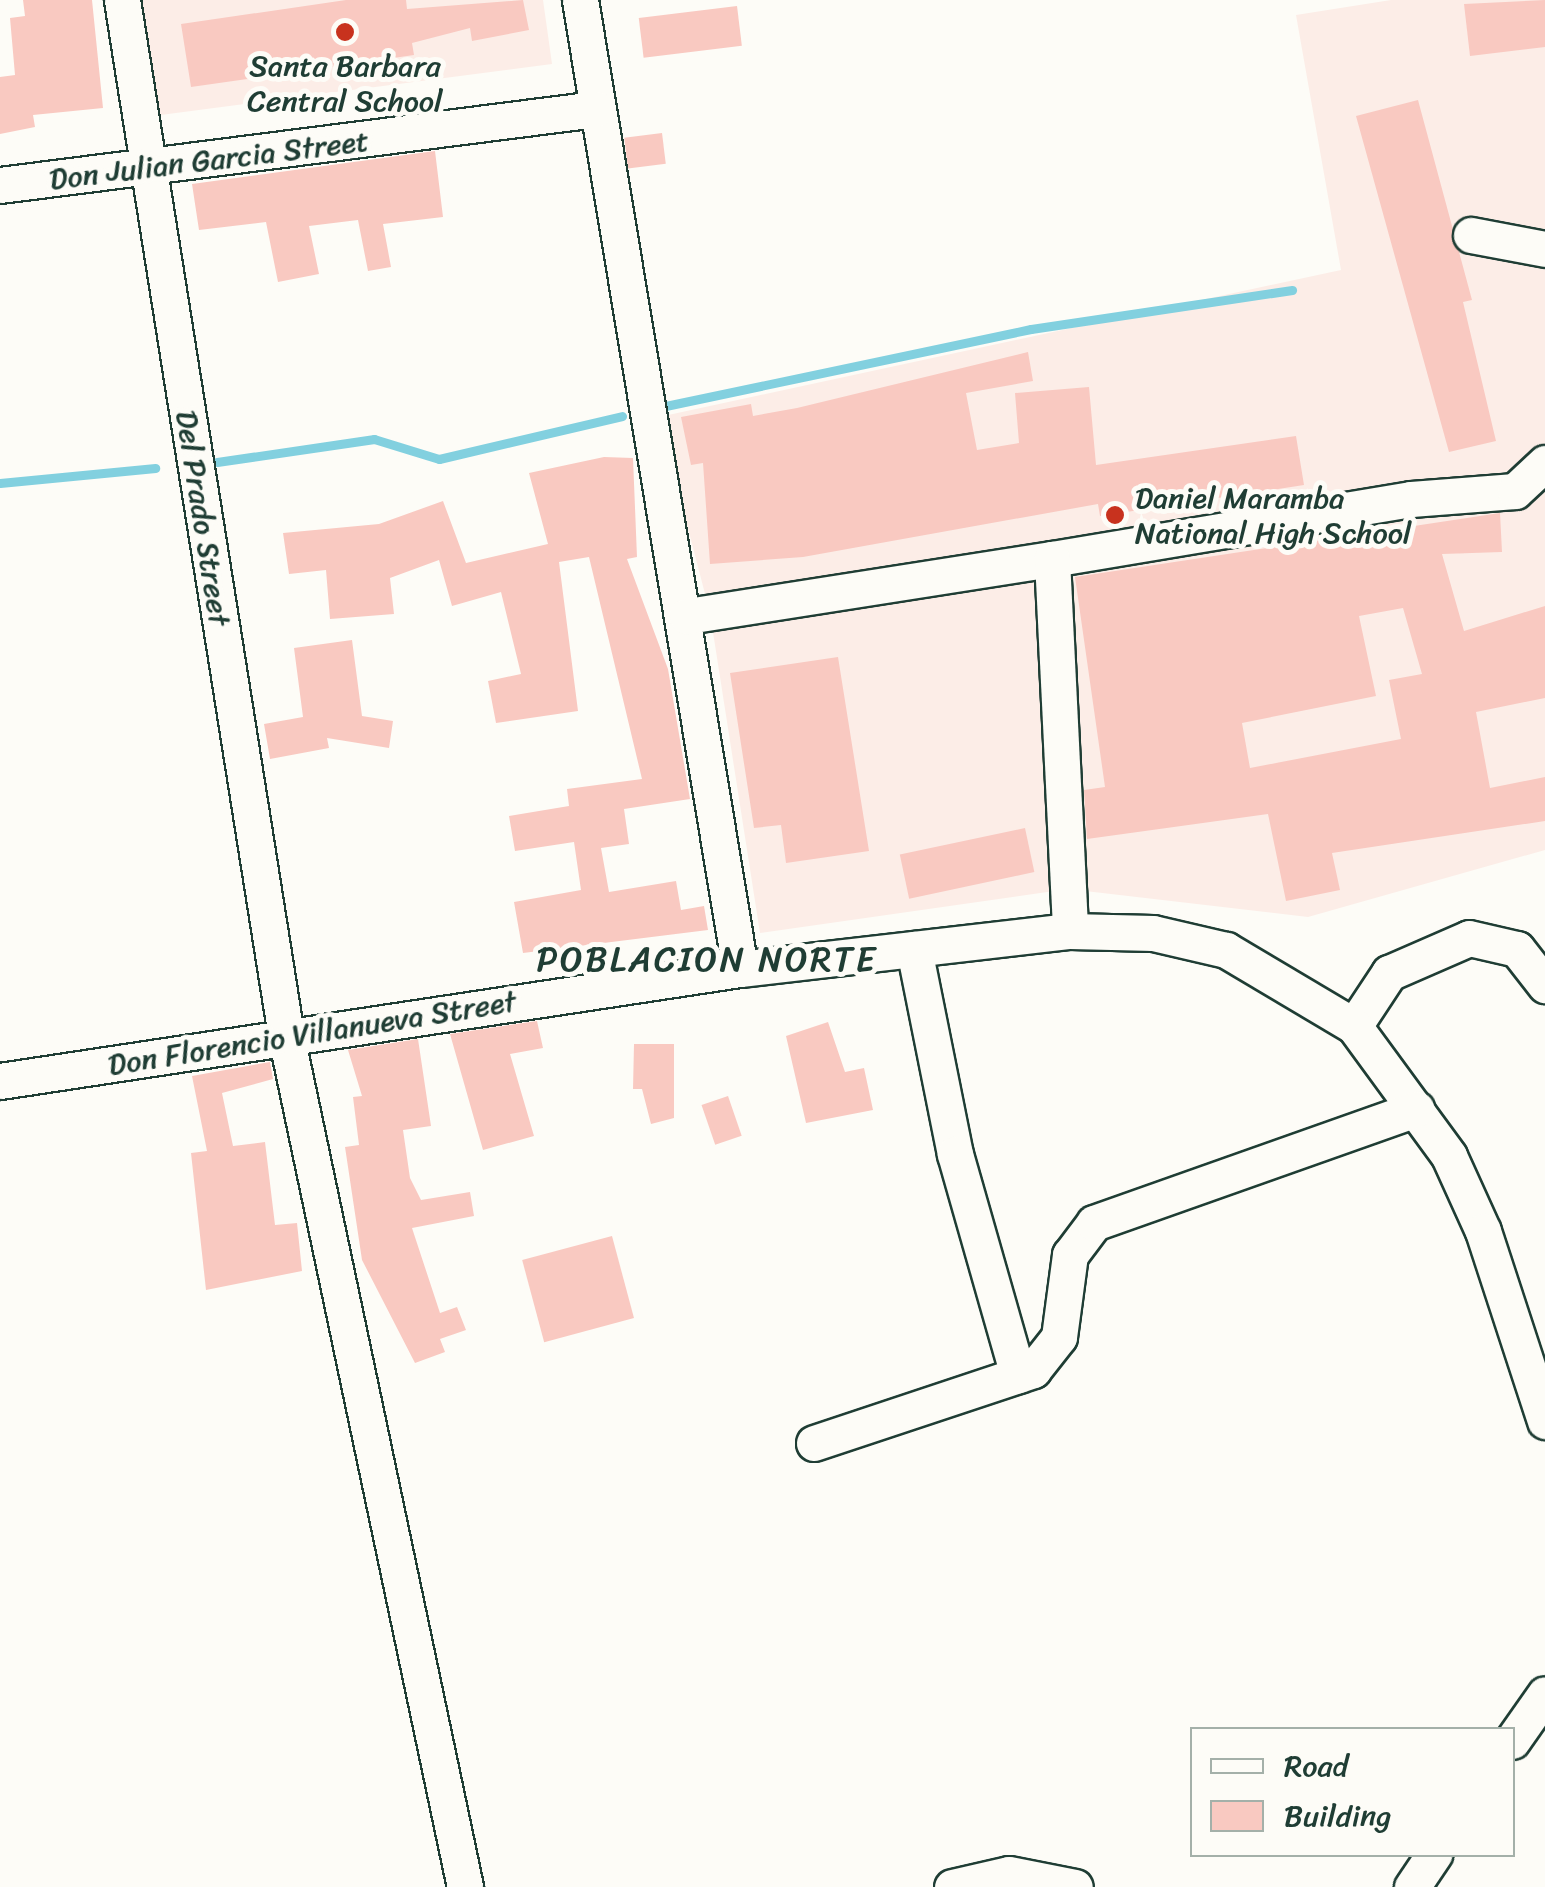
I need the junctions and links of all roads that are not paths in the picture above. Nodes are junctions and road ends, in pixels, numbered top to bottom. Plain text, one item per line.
1 (122, 0) edge
2 (580, 0) edge
3 (596, 108) junction
4 (144, 171) junction
5 (0, 185) edge
6 (1471, 235) dead end
7 (1545, 249) edge
8 (1545, 463) edge
9 (1530, 497) edge
10 (1052, 559) junction
11 (687, 616) junction
12 (1070, 931) junction
13 (914, 949) junction
14 (740, 969) junction
15 (1545, 985) edge
16 (1354, 1026) junction
17 (286, 1036) junction
18 (0, 1081) edge
19 (1416, 1109) junction
20 (1018, 1374) junction
21 (1545, 1421) edge
22 (814, 1443) dead end
23 (1545, 1694) edge
24 (1515, 1737) edge
25 (1432, 1857) edge
26 (985, 1882) edge
27 (465, 1887) edge
28 (952, 1887) edge
29 (1073, 1887) edge
30 (1412, 1887) edge

1 - 4 street, Del Prado Street
2 - 3 street
3 - 4 street, Don Julian Garcia Street
3 - 11 street
4 - 5 street, Don Julian Garcia Street
4 - 17 street, Del Prado Street
6 - 7 street
8 - 9 street
9 - 10 street
10 - 11 street
10 - 12 street
11 - 14 street
12 - 13 street, Don Florencio Villanueva Street
12 - 16 street, Don Florencio Villanueva Street
13 - 14 street, Don Florencio Villanueva Street
13 - 20 street
14 - 17 street, Don Florencio Villanueva Street
15 - 16 street
16 - 19 street, Don Florencio Villanueva Street
17 - 18 street, Don Florencio Villanueva Street
17 - 27 street, Del Prado Street
19 - 20 street
19 - 21 street, Don Florencio Villanueva Street
20 - 22 street
23 - 24 street
25 - 30 street
26 - 28 street
26 - 29 street

